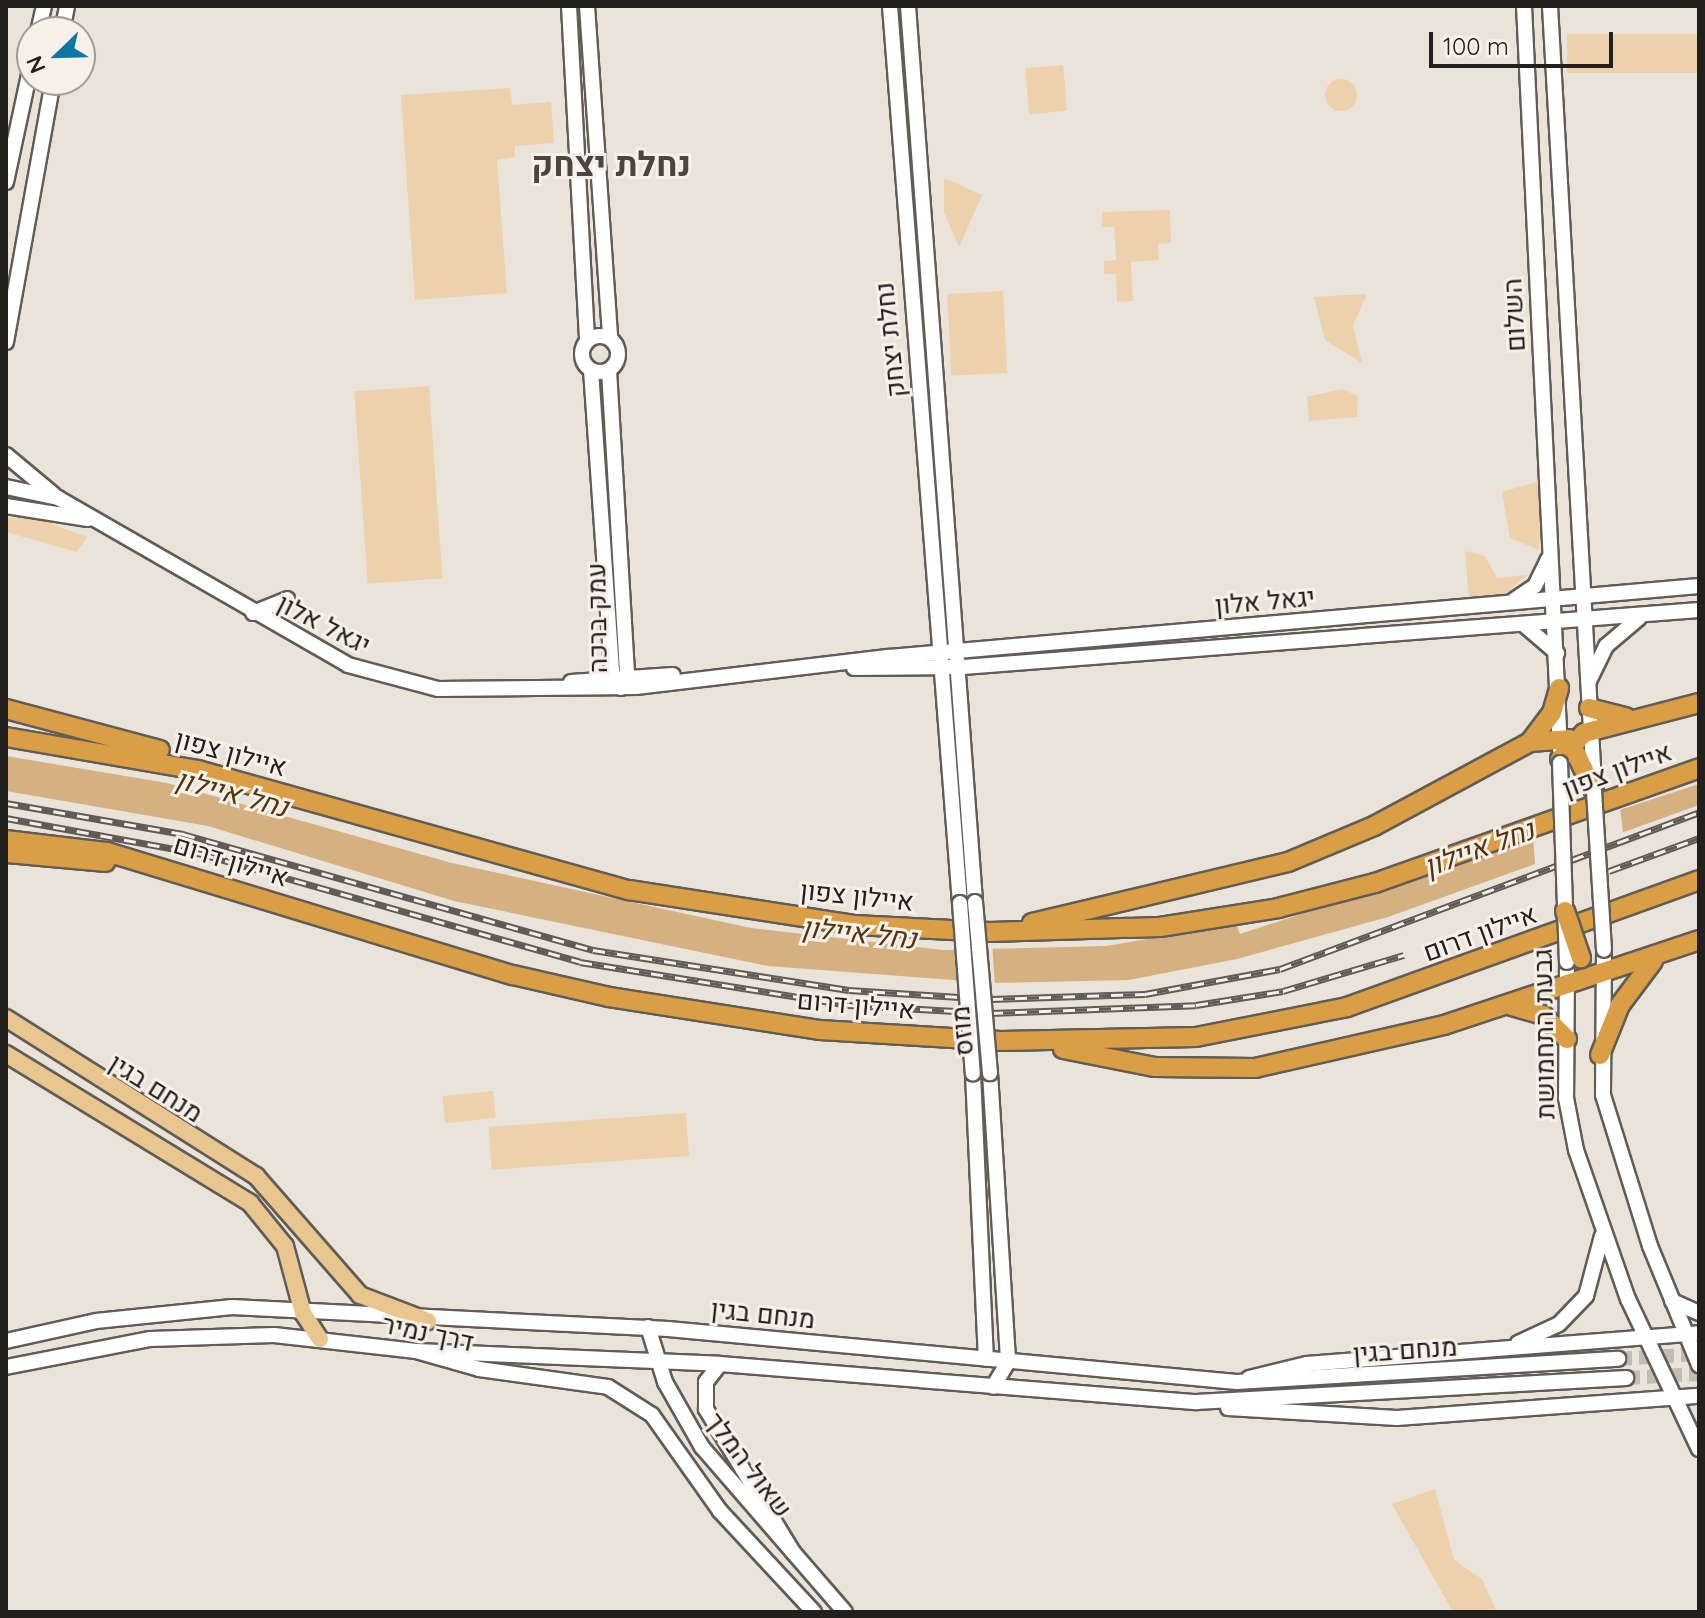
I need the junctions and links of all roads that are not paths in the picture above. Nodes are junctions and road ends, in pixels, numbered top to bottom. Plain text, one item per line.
1 (569, 6) edge
2 (587, 6) edge
3 (890, 6) edge
4 (908, 6) edge
5 (1524, 6) edge
6 (1550, 6) edge
7 (25, 96) edge
8 (50, 96) edge
9 (21, 115) junction
10 (6, 140) edge
11 (6, 182) edge
12 (610, 338) junction
13 (587, 341) junction
14 (6, 342) edge
15 (591, 370) junction
16 (609, 370) junction
17 (6, 455) edge
18 (6, 487) edge
19 (58, 498) junction
20 (6, 506) edge
21 (30, 508) junction
22 (6, 513) edge
23 (93, 519) junction
24 (1550, 551) junction
25 (1699, 586) edge
26 (1581, 595) junction
27 (287, 599) dead end
28 (1553, 599) junction
29 (1503, 603) junction
30 (1699, 610) edge
31 (252, 613) junction
32 (1642, 616) junction
33 (1583, 621) junction
34 (1523, 623) junction
35 (1555, 623) junction
36 (1557, 653) junction
37 (949, 660) junction
38 (619, 673) junction
39 (689, 676) junction
40 (559, 685) junction
41 (1588, 685) junction
42 (621, 688) junction
43 (1559, 688) junction
44 (1699, 703) edge
45 (1589, 708) junction
46 (6, 709) edge
47 (1636, 718) junction
48 (1591, 730) junction
49 (6, 737) edge
50 (1530, 742) junction
51 (1576, 746) junction
52 (1560, 761) joint
53 (1699, 768) edge
54 (1594, 791) joint
55 (275, 792) junction
56 (6, 840) edge
57 (6, 853) edge
58 (1699, 880) edge
59 (215, 882) junction
60 (967, 903) junction
61 (1565, 911) joint
62 (990, 932) junction
63 (1699, 940) edge
64 (1658, 957) junction
65 (1574, 960) junction
66 (1604, 976) junction
67 (1567, 988) junction
68 (1505, 1006) junction
69 (6, 1018) edge
70 (1567, 1039) junction
71 (1018, 1041) junction
72 (6, 1054) edge
73 (1600, 1055) junction
74 (1601, 1228) junction
75 (1672, 1301) junction
76 (303, 1313) junction
77 (1699, 1313) edge
78 (428, 1321) junction
79 (648, 1327) junction
80 (1692, 1333) edge
81 (1644, 1337) junction
82 (320, 1339) junction
83 (6, 1341) edge
84 (1496, 1350) junction
85 (416, 1351) junction
86 (986, 1359) junction
87 (1618, 1359) tunnel mouth
88 (655, 1361) junction
89 (1008, 1362) junction
90 (720, 1364) junction
91 (1699, 1365) edge
92 (6, 1367) edge
93 (1626, 1378) tunnel mouth
94 (1237, 1382) junction
95 (993, 1387) junction
96 (1699, 1396) edge
97 (1674, 1399) junction
98 (1196, 1402) junction
99 (1699, 1449) edge
100 (760, 1559) joint
101 (800, 1566) junction
102 (814, 1612) edge
103 (845, 1612) edge

1 - 13 street
2 - 12 street
3 - 37 street, נחלת יצחק
4 - 37 street, נחלת יצחק
5 - 24 street, השלום
6 - 26 street, השלום
7 - 9 street
8 - 14 street
9 - 10 street
9 - 11 street
12 - 13 street
12 - 16 street
13 - 15 street
15 - 16 street
15 - 38 street, עמק ברכה
16 - 38 street, עמק ברכה
17 - 19 street
18 - 19 street, יגאל אלון
19 - 23 street, יגאל אלון
20 - 21 street, יגאל אלון
21 - 22 street
21 - 23 street, יגאל אלון
23 - 31 street, יגאל אלון
24 - 28 street, השלום
24 - 29 street
25 - 26 street, יגאל אלון
26 - 28 street, יגאל אלון
26 - 33 street, השלום
27 - 31 street
28 - 29 street, יגאל אלון
28 - 35 street, השלום
29 - 37 street, יגאל אלון
30 - 32 street, יגאל אלון
31 - 40 street, יגאל אלון
32 - 33 street, יגאל אלון
32 - 41 street
33 - 35 street, יגאל אלון
33 - 41 street
34 - 35 street, יגאל אלון
34 - 36 street
34 - 37 street, יגאל אלון
35 - 36 street
36 - 43 street
37 - 39 street, יגאל אלון
37 - 60 street, מוזס
38 - 39 street, יגאל אלון
38 - 40 street, יגאל אלון
38 - 42 street, עמק ברכה
39 - 42 street, יגאל אלון
40 - 42 street, יגאל אלון
41 - 45 street
43 - 50 highway
43 - 51 street
44 - 47 highway
45 - 47 highway
45 - 48 street
46 - 55 highway
47 - 48 highway
48 - 51 highway
49 - 55 highway, איילון צפון
50 - 51 highway
50 - 62 highway
51 - 52 highway
51 - 54 highway
52 - 61 street, גבעת התחמושת, bridge
53 - 62 highway, איילון צפון
54 - 66 street, bridge
55 - 62 highway, איילון צפון
56 - 59 highway, איילון דרום
57 - 59 highway
58 - 71 highway, איילון דרום
59 - 71 highway, איילון דרום
60 - 86 street, מוזס, bridge
60 - 89 street, מוזס, bridge
61 - 65 highway, bridge
63 - 64 highway
64 - 66 highway
64 - 73 highway
65 - 66 highway
65 - 67 street, גבעת התחמושת
66 - 67 highway
66 - 73 street
67 - 68 highway
67 - 70 street, גבעת התחמושת
68 - 70 highway
68 - 71 highway
69 - 78 main road, מנחם בגין
70 - 74 street, גבעת התחמושת
72 - 76 main road, מנחם בגין
73 - 75 street
74 - 81 street, גבעת התחמושת
74 - 84 street
75 - 77 street
75 - 80 street
76 - 78 street, דרך נמיר
76 - 82 main road, מנחם בגין
76 - 83 street, דרך נמיר
78 - 79 street, מנחם בגין
79 - 86 street, מנחם בגין
79 - 88 street, שאול המלך
80 - 81 street
80 - 91 street
81 - 84 street
81 - 97 street, גבעת התחמושת
82 - 85 street, דרך נמיר
82 - 92 street, דרך נמיר
84 - 94 street
85 - 88 street, מנחם בגין
85 - 100 street, דרך נמיר
86 - 89 street, מנחם בגין
87 - 94 street, מנחם בגין
88 - 90 street, מנחם בגין
88 - 101 street, שאול המלך
89 - 94 street, מנחם בגין
89 - 95 street
90 - 95 street, מנחם בגין
90 - 101 street
93 - 98 street, מנחם בגין
95 - 98 street, מנחם בגין
96 - 97 street
97 - 98 street
97 - 99 street, גבעת התחמושת
100 - 102 street, שאול המלך
101 - 103 street, שאול המלך

